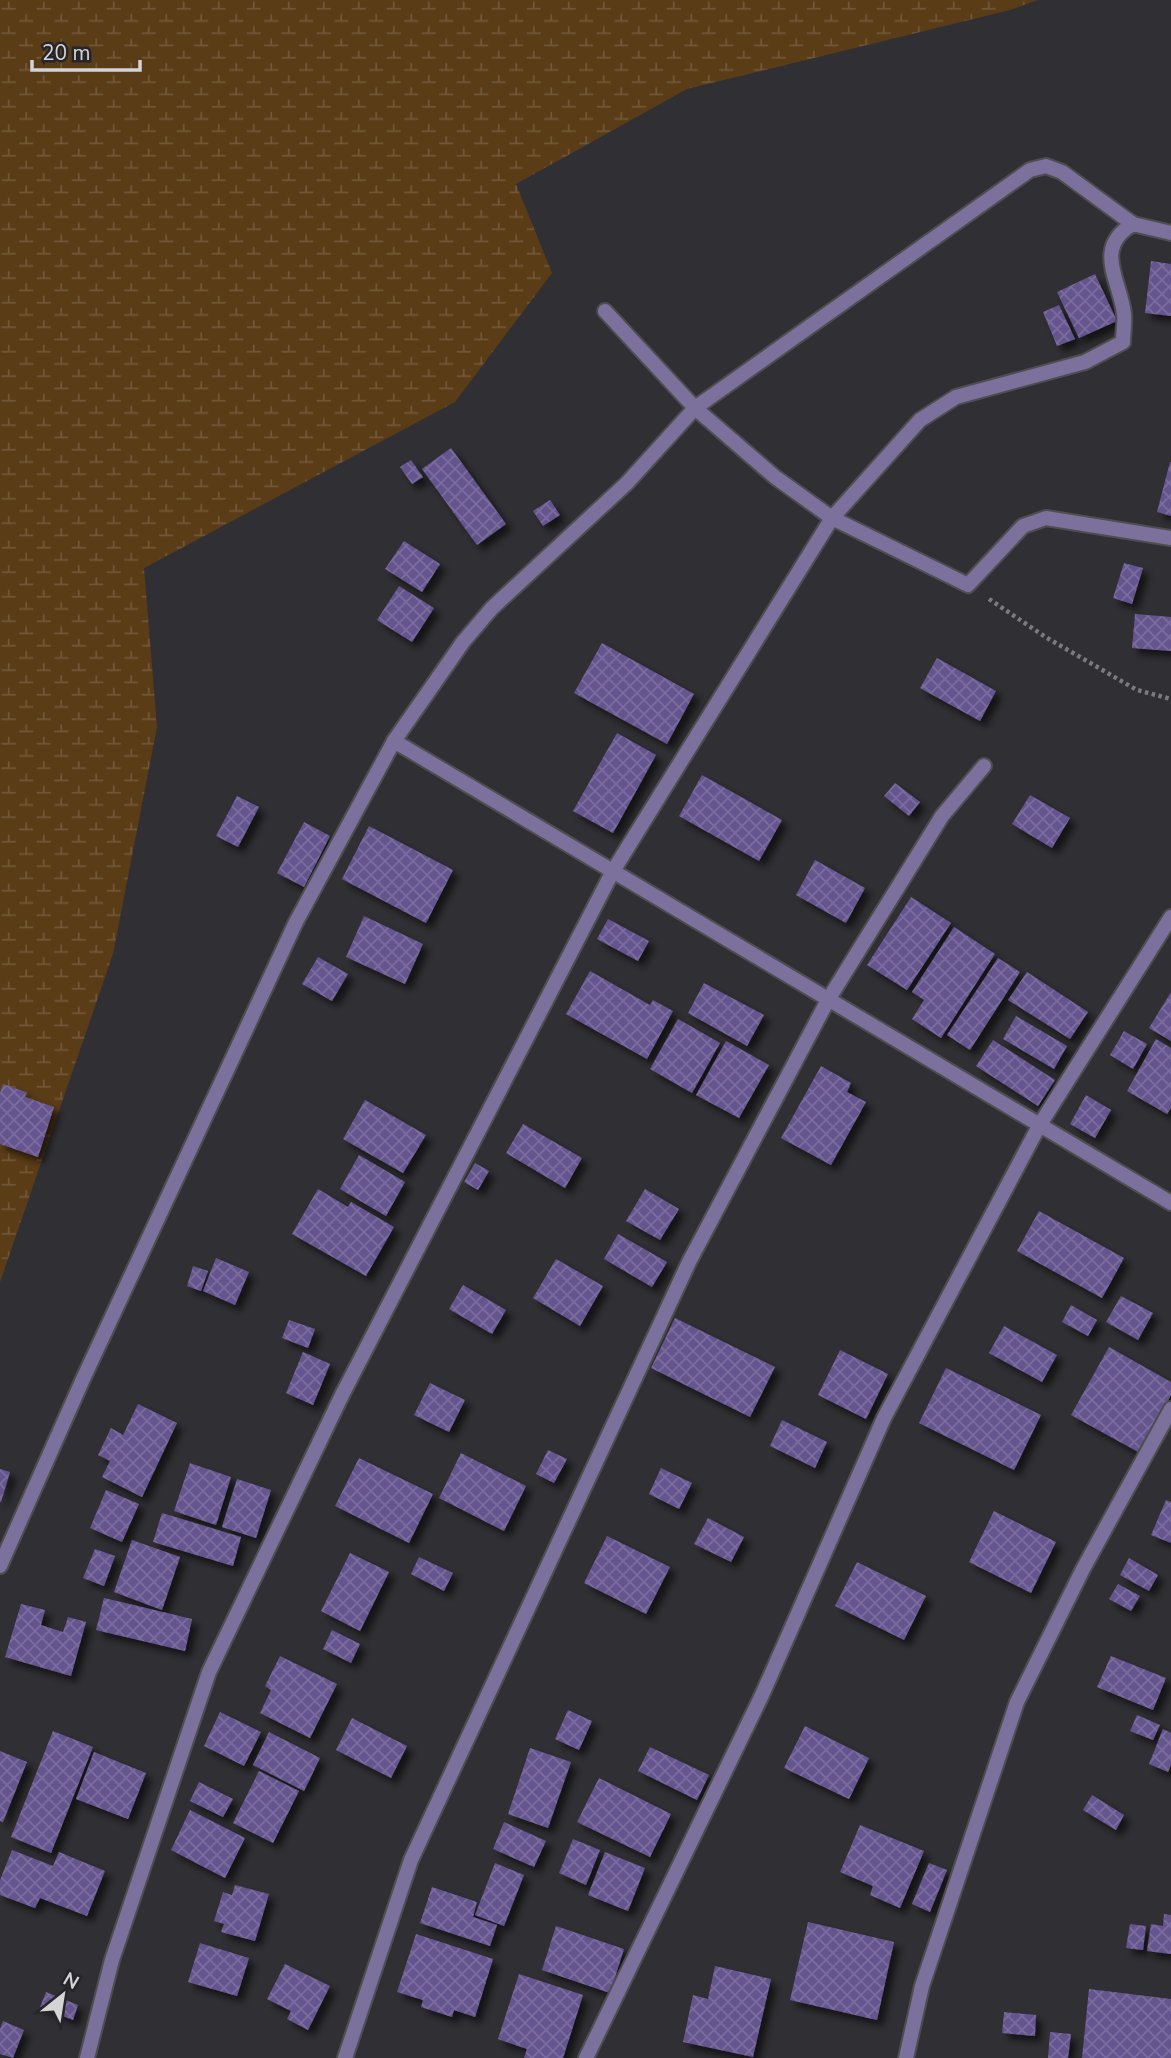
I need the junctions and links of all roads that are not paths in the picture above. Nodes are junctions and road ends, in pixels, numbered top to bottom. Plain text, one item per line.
1 (1133, 224) junction
2 (1171, 233) edge
3 (605, 311) dead end
4 (695, 408) junction
5 (832, 518) junction
6 (1171, 538) edge
7 (394, 741) junction
8 (984, 766) dead end
9 (613, 872) junction
10 (1171, 917) edge
11 (828, 1000) junction
12 (1040, 1126) junction
13 (1171, 1203) edge
14 (1171, 1409) edge
15 (0, 1566) edge
16 (87, 2058) edge
17 (345, 2058) edge
18 (586, 2058) edge
19 (906, 2058) edge

1 - 2 street
1 - 4 street
1 - 5 street
3 - 4 street
4 - 5 street
4 - 7 street
5 - 6 street
5 - 9 street
7 - 9 street
7 - 15 street
8 - 11 street
9 - 11 street
9 - 16 street
10 - 12 street
11 - 12 street
11 - 17 street
12 - 13 street
12 - 18 street
14 - 19 street

